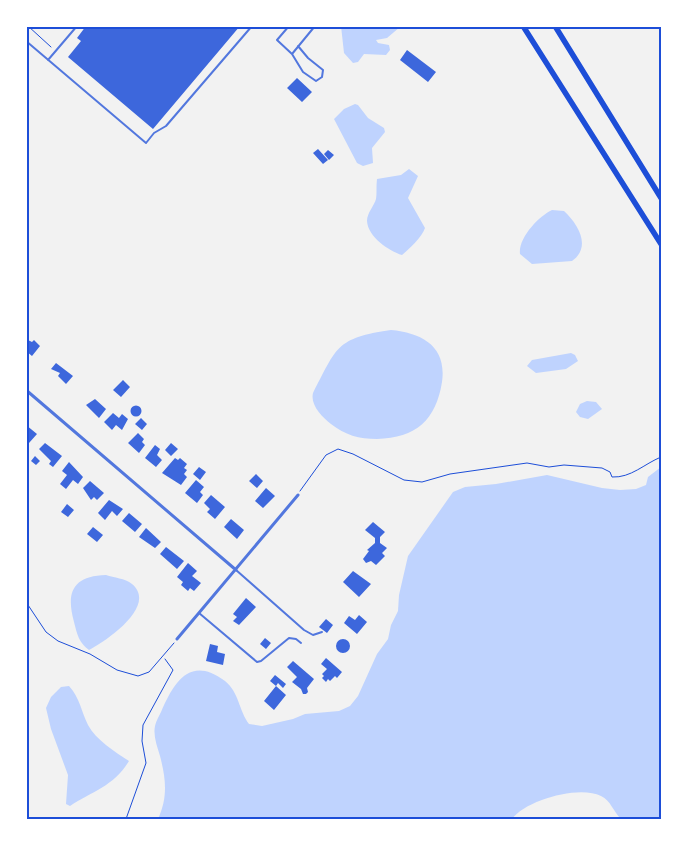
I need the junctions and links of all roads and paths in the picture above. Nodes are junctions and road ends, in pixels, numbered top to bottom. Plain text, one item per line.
1 (28, 26) edge
2 (76, 26) edge
3 (252, 26) edge
4 (289, 26) edge
5 (315, 26) edge
6 (523, 26) edge
7 (555, 26) edge
8 (26, 41) edge
9 (298, 46) junction
10 (56, 51) junction
11 (292, 54) junction
12 (48, 60) junction
13 (661, 198) edge
14 (661, 244) edge
15 (26, 390) edge
16 (661, 457) edge
17 (298, 495) joint
18 (236, 570) junction
19 (26, 602) edge
20 (200, 613) junction
21 (322, 632) dead end
22 (177, 639) joint
23 (301, 643) dead end
24 (164, 658) junction
25 (126, 819) edge

1 - 10 path
2 - 10 lane
3 - 12 lane
4 - 11 lane
5 - 9 lane
6 - 14 highway
7 - 13 highway
8 - 12 lane
9 - 11 lane
9 - 11 lane
10 - 12 lane
15 - 18 street
16 - 17 path
17 - 18 street
18 - 20 street
18 - 21 lane
19 - 24 path
20 - 22 street
20 - 23 lane
22 - 24 path
24 - 25 path

